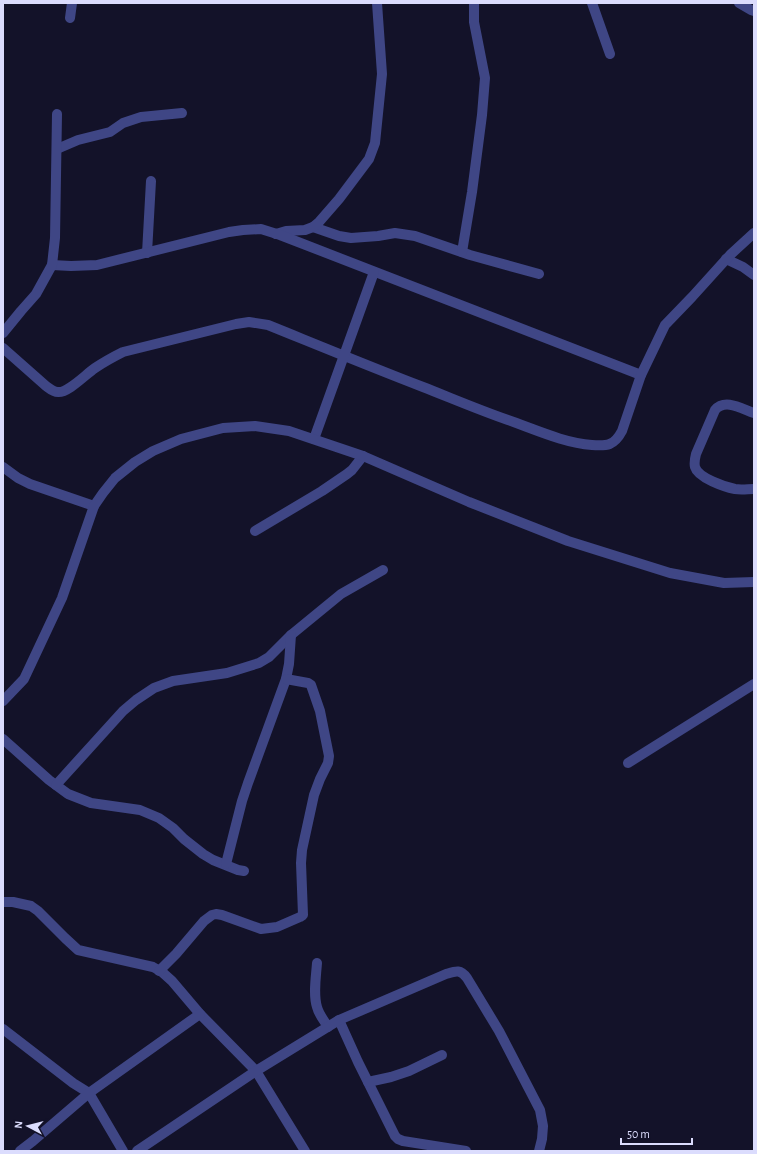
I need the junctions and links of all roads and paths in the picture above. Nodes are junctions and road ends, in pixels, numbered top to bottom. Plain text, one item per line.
1 (72, 3) edge
2 (376, 3) edge
3 (474, 3) edge
4 (592, 3) edge
5 (739, 3) edge
6 (754, 11) edge
7 (70, 18) dead end
8 (610, 54) dead end
9 (58, 114) dead end
10 (182, 114) dead end
11 (57, 149) junction
12 (151, 181) dead end
13 (313, 227) junction
14 (754, 232) edge
15 (276, 234) junction
16 (462, 252) junction
17 (147, 253) junction
18 (726, 259) junction
19 (52, 265) junction
20 (374, 272) junction
21 (539, 274) dead end
22 (754, 275) edge
23 (3, 333) edge
24 (3, 348) edge
25 (343, 355) junction
26 (641, 375) junction
27 (754, 413) edge
28 (314, 439) junction
29 (363, 456) junction
30 (4, 472) edge
31 (754, 489) edge
32 (94, 506) junction
33 (255, 531) dead end
34 (383, 570) dead end
35 (754, 582) edge
36 (291, 635) junction
37 (286, 679) junction
38 (754, 684) edge
39 (3, 701) edge
40 (3, 739) edge
41 (628, 763) dead end
42 (56, 785) junction
43 (226, 864) junction
44 (244, 871) dead end
45 (3, 902) edge
46 (317, 963) dead end
47 (159, 971) junction
48 (200, 1014) junction
49 (339, 1020) junction
50 (328, 1027) junction
51 (3, 1029) edge
52 (442, 1055) dead end
53 (256, 1071) junction
54 (368, 1082) junction
55 (89, 1093) junction
56 (20, 1151) edge
57 (123, 1151) edge
58 (137, 1151) edge
59 (306, 1151) edge
60 (466, 1151) edge
61 (538, 1151) edge

1 - 7 street
2 - 13 street
3 - 16 street
4 - 8 street
5 - 6 street
9 - 11 street
10 - 11 street
11 - 19 street
12 - 17 street
13 - 15 street
13 - 16 street
14 - 18 street
15 - 17 street
15 - 20 street
16 - 21 street
17 - 19 street
18 - 22 street
18 - 26 street
19 - 23 street
20 - 25 street
20 - 26 street
24 - 25 street
25 - 26 street
25 - 28 street
27 - 31 street
28 - 29 street
28 - 32 street
29 - 33 street
29 - 35 street
30 - 32 street
32 - 39 street
34 - 36 street
36 - 37 street
36 - 42 street
37 - 43 street
37 - 47 street
38 - 41 street
40 - 42 street
42 - 43 street
43 - 44 street
45 - 47 street
46 - 50 street
47 - 48 street
48 - 53 street
48 - 55 street
49 - 50 street
49 - 54 street
49 - 61 street
50 - 53 street
51 - 55 street
52 - 54 street
53 - 58 street
53 - 59 street
54 - 60 street
55 - 56 street
55 - 57 street

